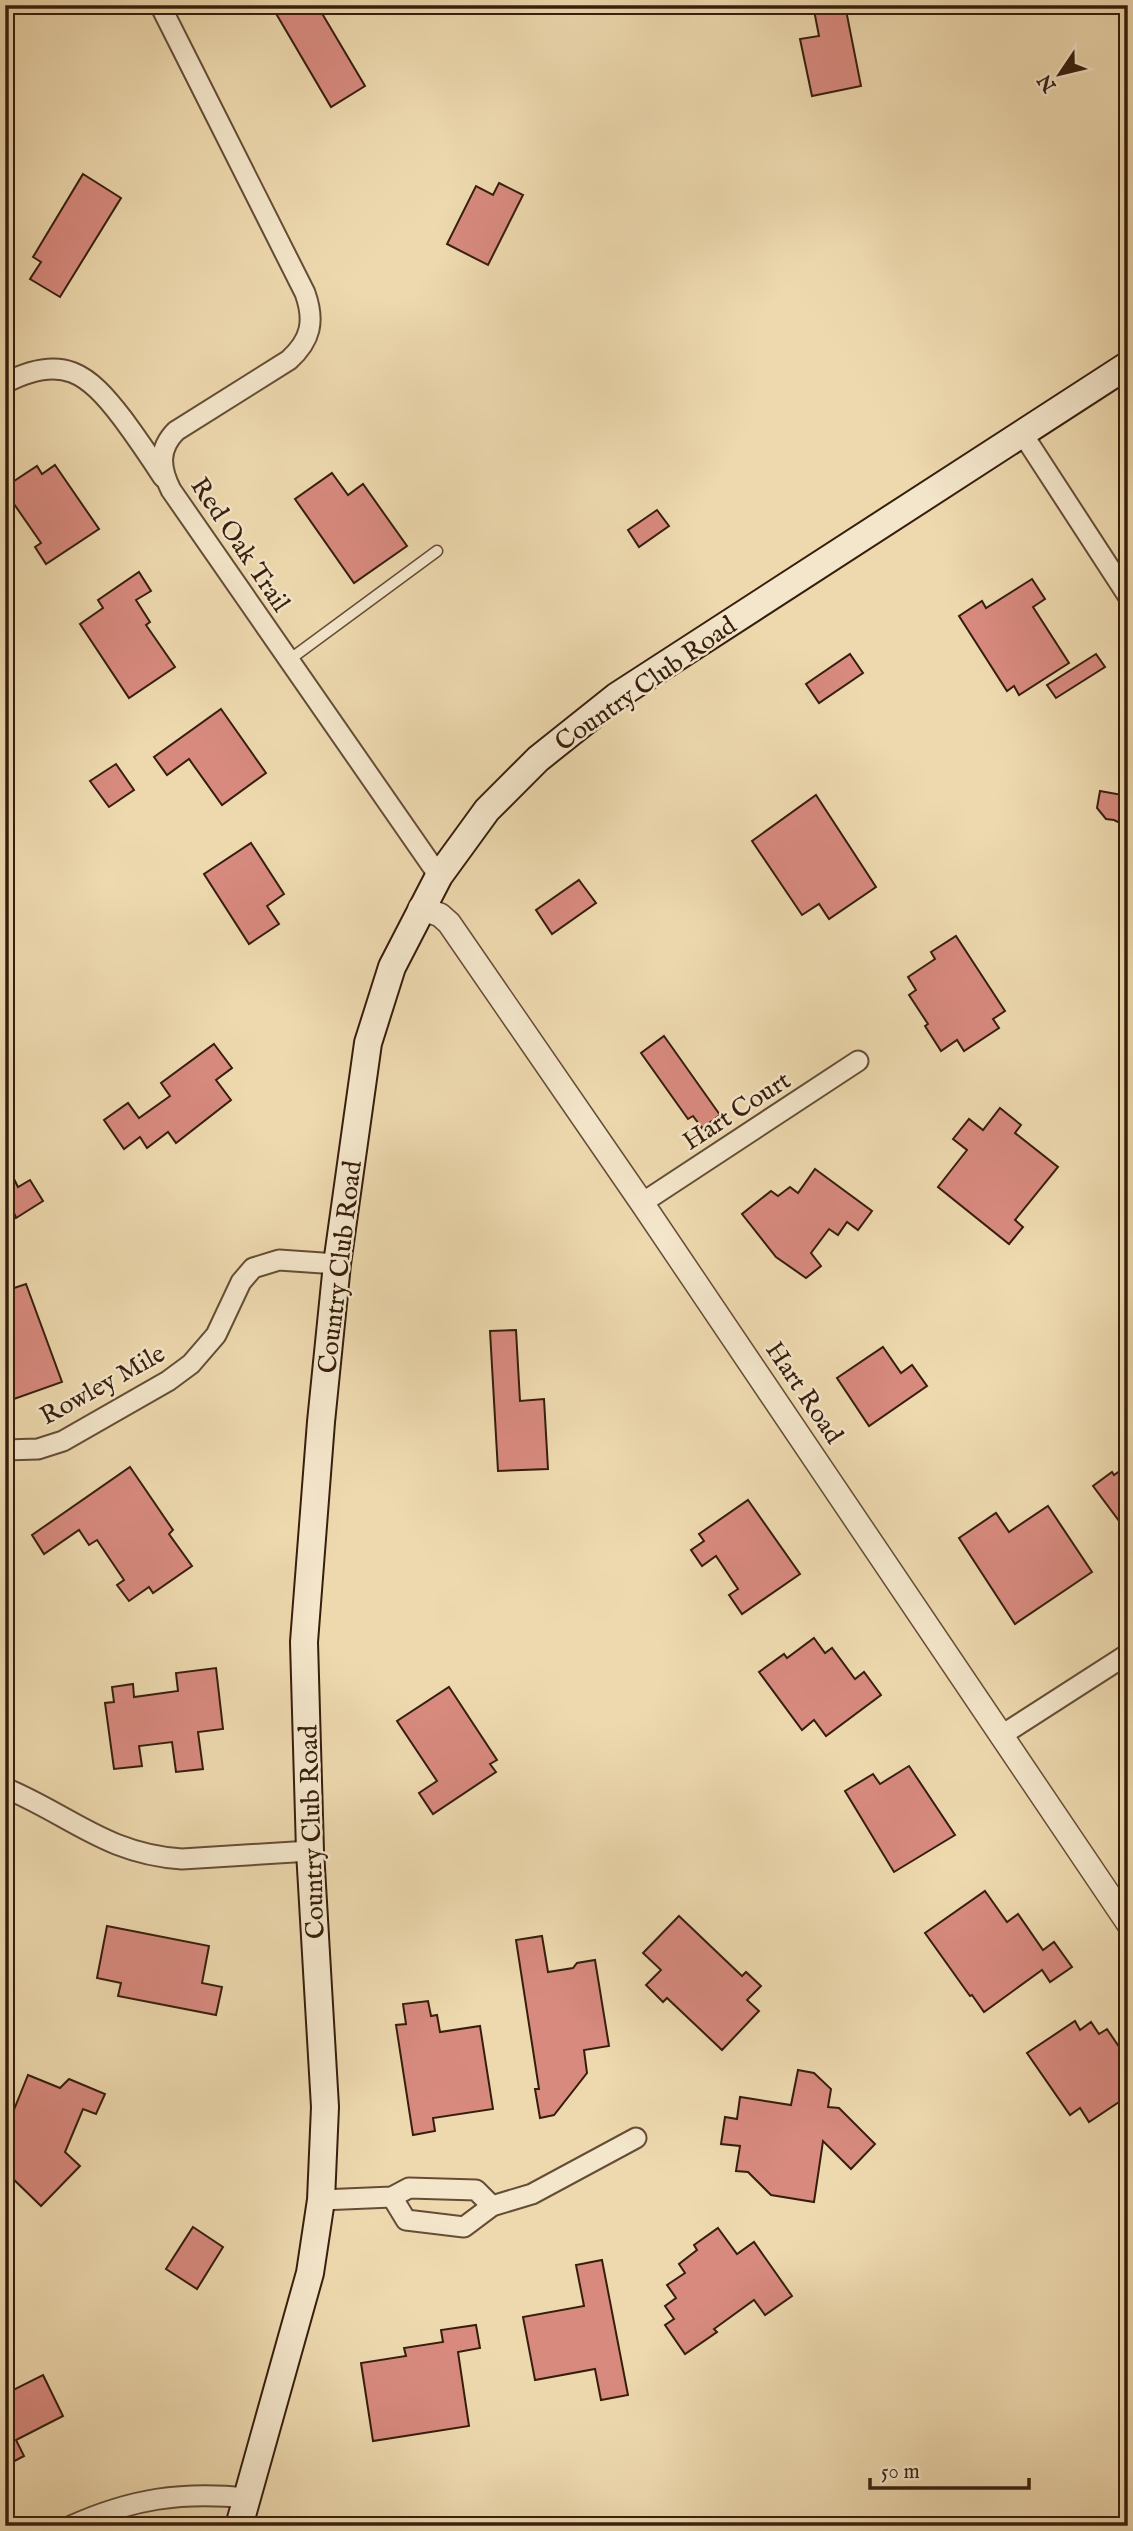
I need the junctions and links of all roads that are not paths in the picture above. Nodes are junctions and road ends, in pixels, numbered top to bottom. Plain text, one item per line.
1 (160, 5) edge
2 (1128, 365) edge
3 (5, 383) edge
4 (1022, 433) junction
5 (171, 490) junction
6 (438, 551) dead end
7 (1128, 596) edge
8 (289, 660) junction
9 (439, 876) junction
10 (420, 908) junction
11 (858, 1061) dead end
12 (642, 1203) junction
13 (337, 1264) junction
14 (5, 1450) edge
15 (1128, 1654) edge
16 (1002, 1735) junction
17 (5, 1788) edge
18 (310, 1851) junction
19 (1128, 1923) edge
20 (636, 2138) dead end
21 (392, 2197) junction
22 (321, 2200) junction
23 (492, 2206) junction
24 (247, 2498) junction
25 (71, 2526) edge
26 (239, 2526) edge

1 - 5 street, Red Oak Trail
2 - 4 main road, Country Club Road
3 - 5 street
4 - 7 street
4 - 9 main road, Country Club Road
5 - 8 street, Red Oak Trail
6 - 8 lane
8 - 9 street, Red Oak Trail
9 - 10 main road, Country Club Road
10 - 12 street, Hart Road
10 - 13 main road, Country Club Road
11 - 12 street, Hart Court
12 - 16 street, Hart Road
13 - 14 street, Rowley Mile
13 - 18 main road, Country Club Road
15 - 16 street
16 - 19 street, Hart Road
17 - 18 street
18 - 22 main road, Country Club Road
20 - 23 street
21 - 22 street
21 - 23 street
21 - 23 street
22 - 24 main road, Country Club Road
24 - 25 street
24 - 26 main road, Country Club Road

